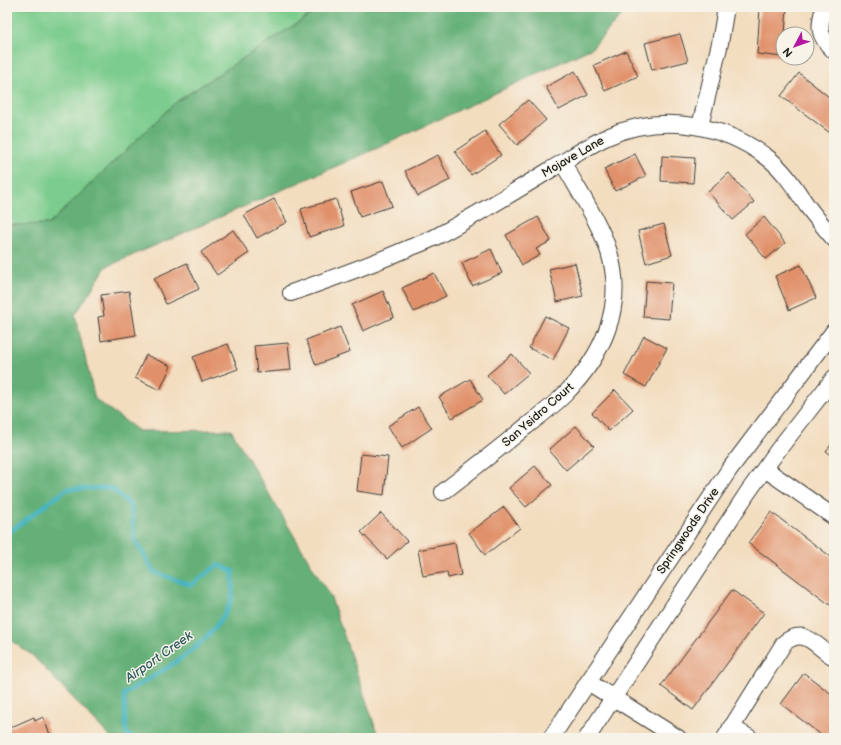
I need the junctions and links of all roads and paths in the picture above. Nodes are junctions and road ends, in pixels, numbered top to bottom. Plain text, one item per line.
1 (726, 7) edge
2 (824, 7) edge
3 (834, 51) edge
4 (700, 126) junction
5 (563, 163) junction
6 (834, 238) edge
7 (291, 293) dead end
8 (834, 331) edge
9 (834, 378) edge
10 (765, 469) junction
11 (443, 492) dead end
12 (834, 517) edge
13 (834, 657) edge
14 (588, 682) junction
15 (613, 698) junction
16 (728, 733) edge
17 (551, 738) edge
18 (587, 738) edge
19 (678, 738) edge
20 (750, 738) edge

1 - 4 street
2 - 3 street
4 - 5 street, Mojave Lane
4 - 6 street, Mojave Lane
5 - 7 street, Mojave Lane
5 - 11 street, San Ysidro Court
8 - 14 street, Springwoods Drive
9 - 10 street
10 - 12 street
10 - 15 street
13 - 16 street
14 - 15 street
14 - 17 street, Springwoods Drive
15 - 18 street
15 - 19 street
16 - 20 street

